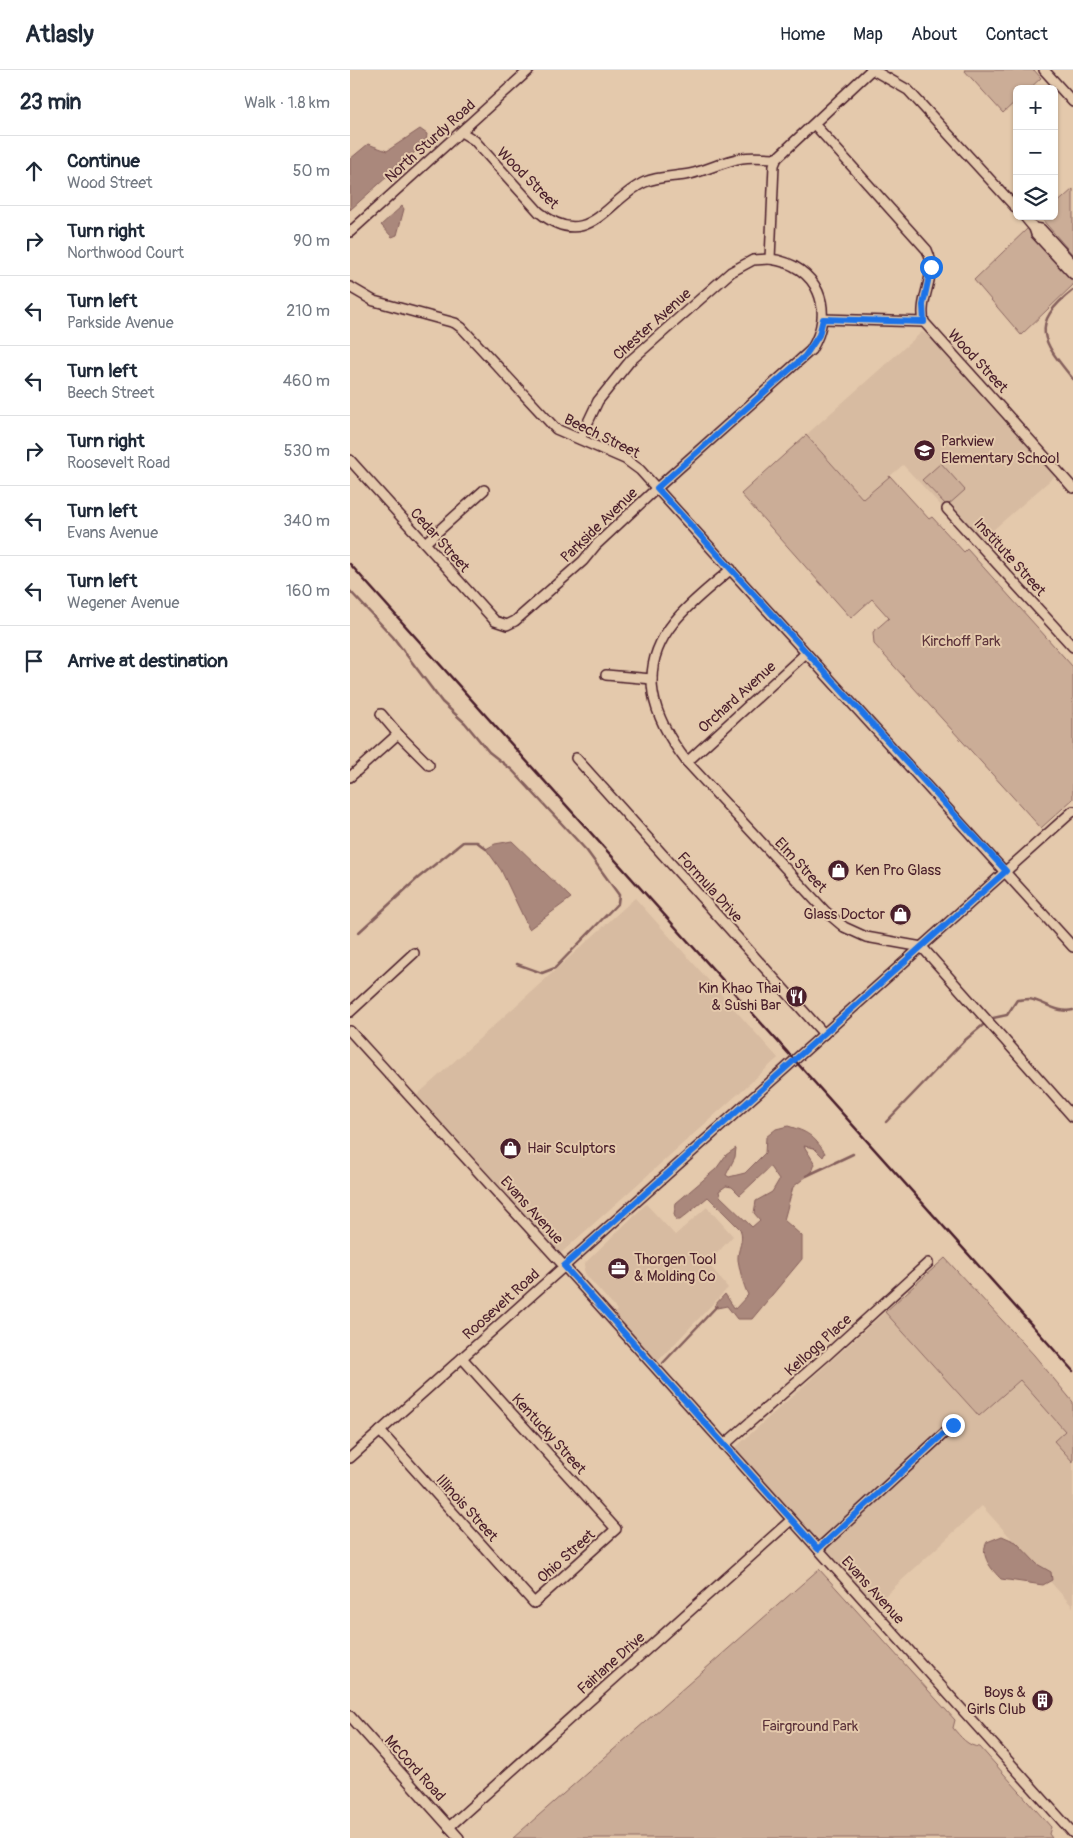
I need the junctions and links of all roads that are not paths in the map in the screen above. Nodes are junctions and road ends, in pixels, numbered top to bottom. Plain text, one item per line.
1 (529, 70) edge
2 (872, 70) edge
3 (1044, 70) edge
4 (1073, 102) edge
5 (814, 124) junction
6 (461, 132) junction
7 (777, 158) junction
8 (1013, 205) edge
9 (1027, 220) edge
10 (1034, 228) junction
11 (350, 232) edge
12 (770, 259) junction
13 (1073, 264) edge
14 (1073, 274) edge
15 (350, 287) edge
16 (823, 319) junction
17 (924, 322) junction
18 (580, 439) junction
19 (350, 460) edge
20 (657, 488) junction
21 (1073, 488) edge
22 (484, 490) dead end
23 (947, 509) dead end
24 (425, 543) junction
25 (731, 569) junction
26 (515, 621) joint
27 (1073, 647) edge
28 (806, 653) junction
29 (606, 675) dead end
30 (652, 678) junction
31 (381, 714) dead end
32 (398, 734) junction
33 (576, 758) dead end
34 (687, 762) junction
35 (429, 765) dead end
36 (350, 777) edge
37 (1073, 811) edge
38 (1006, 871) junction
39 (922, 946) junction
40 (1073, 947) edge
41 (414, 953) dead end
42 (350, 1012) edge
43 (350, 1031) edge
44 (824, 1034) junction
45 (1073, 1117) edge
46 (928, 1263) dead end
47 (564, 1266) junction
48 (462, 1358) junction
49 (953, 1425) dead end
50 (380, 1431) junction
51 (724, 1444) junction
52 (350, 1458) edge
53 (791, 1520) junction
54 (616, 1529) joint
55 (818, 1549) junction
56 (534, 1603) joint
57 (350, 1716) edge
58 (449, 1827) junction
59 (1073, 1833) edge
60 (459, 1838) edge

1 - 6 street, North Sturdy Road
2 - 5 street
2 - 8 street
3 - 4 street
5 - 7 street
5 - 17 street
6 - 7 street, Wood Street
6 - 11 street, North Sturdy Road
7 - 12 street
9 - 10 street
10 - 13 street
10 - 14 street
12 - 16 street
12 - 18 street, Chester Avenue
15 - 18 street, Beech Street
16 - 17 street
16 - 20 street, Parkside Avenue
17 - 21 street, Wood Street
18 - 20 street, Beech Street
19 - 24 street, Cedar Street
20 - 25 street, Beech Street
20 - 26 street, Parkside Avenue
22 - 24 street
23 - 27 street, Institute Street
24 - 26 street, Cedar Street
25 - 28 street, Beech Street
25 - 30 street, Elm Street
28 - 34 street, Orchard Avenue
28 - 38 street, Beech Street
29 - 30 street
30 - 34 street, Elm Street
31 - 32 street
32 - 35 street
32 - 36 street
33 - 44 street, Formula Drive
34 - 39 street, Elm Street
37 - 38 street, Roosevelt Road
38 - 39 street, Roosevelt Road
38 - 40 street, Beech Street
39 - 44 street, Roosevelt Road
39 - 45 street
41 - 42 street
43 - 47 street, Evans Avenue
44 - 47 street, Roosevelt Road
46 - 51 street, Kellogg Place
47 - 48 street, Roosevelt Road
47 - 51 street, Evans Avenue
48 - 50 street, Roosevelt Road
48 - 54 street, Kentucky Street
49 - 55 street
50 - 52 street, Roosevelt Road
50 - 56 street, Illinois Street
51 - 53 street, Evans Avenue
53 - 55 street, Evans Avenue
53 - 58 street, Fairlane Drive
54 - 56 street, Ohio Street
55 - 59 street, Evans Avenue
57 - 58 street, McCord Road
58 - 60 street, McCord Road

